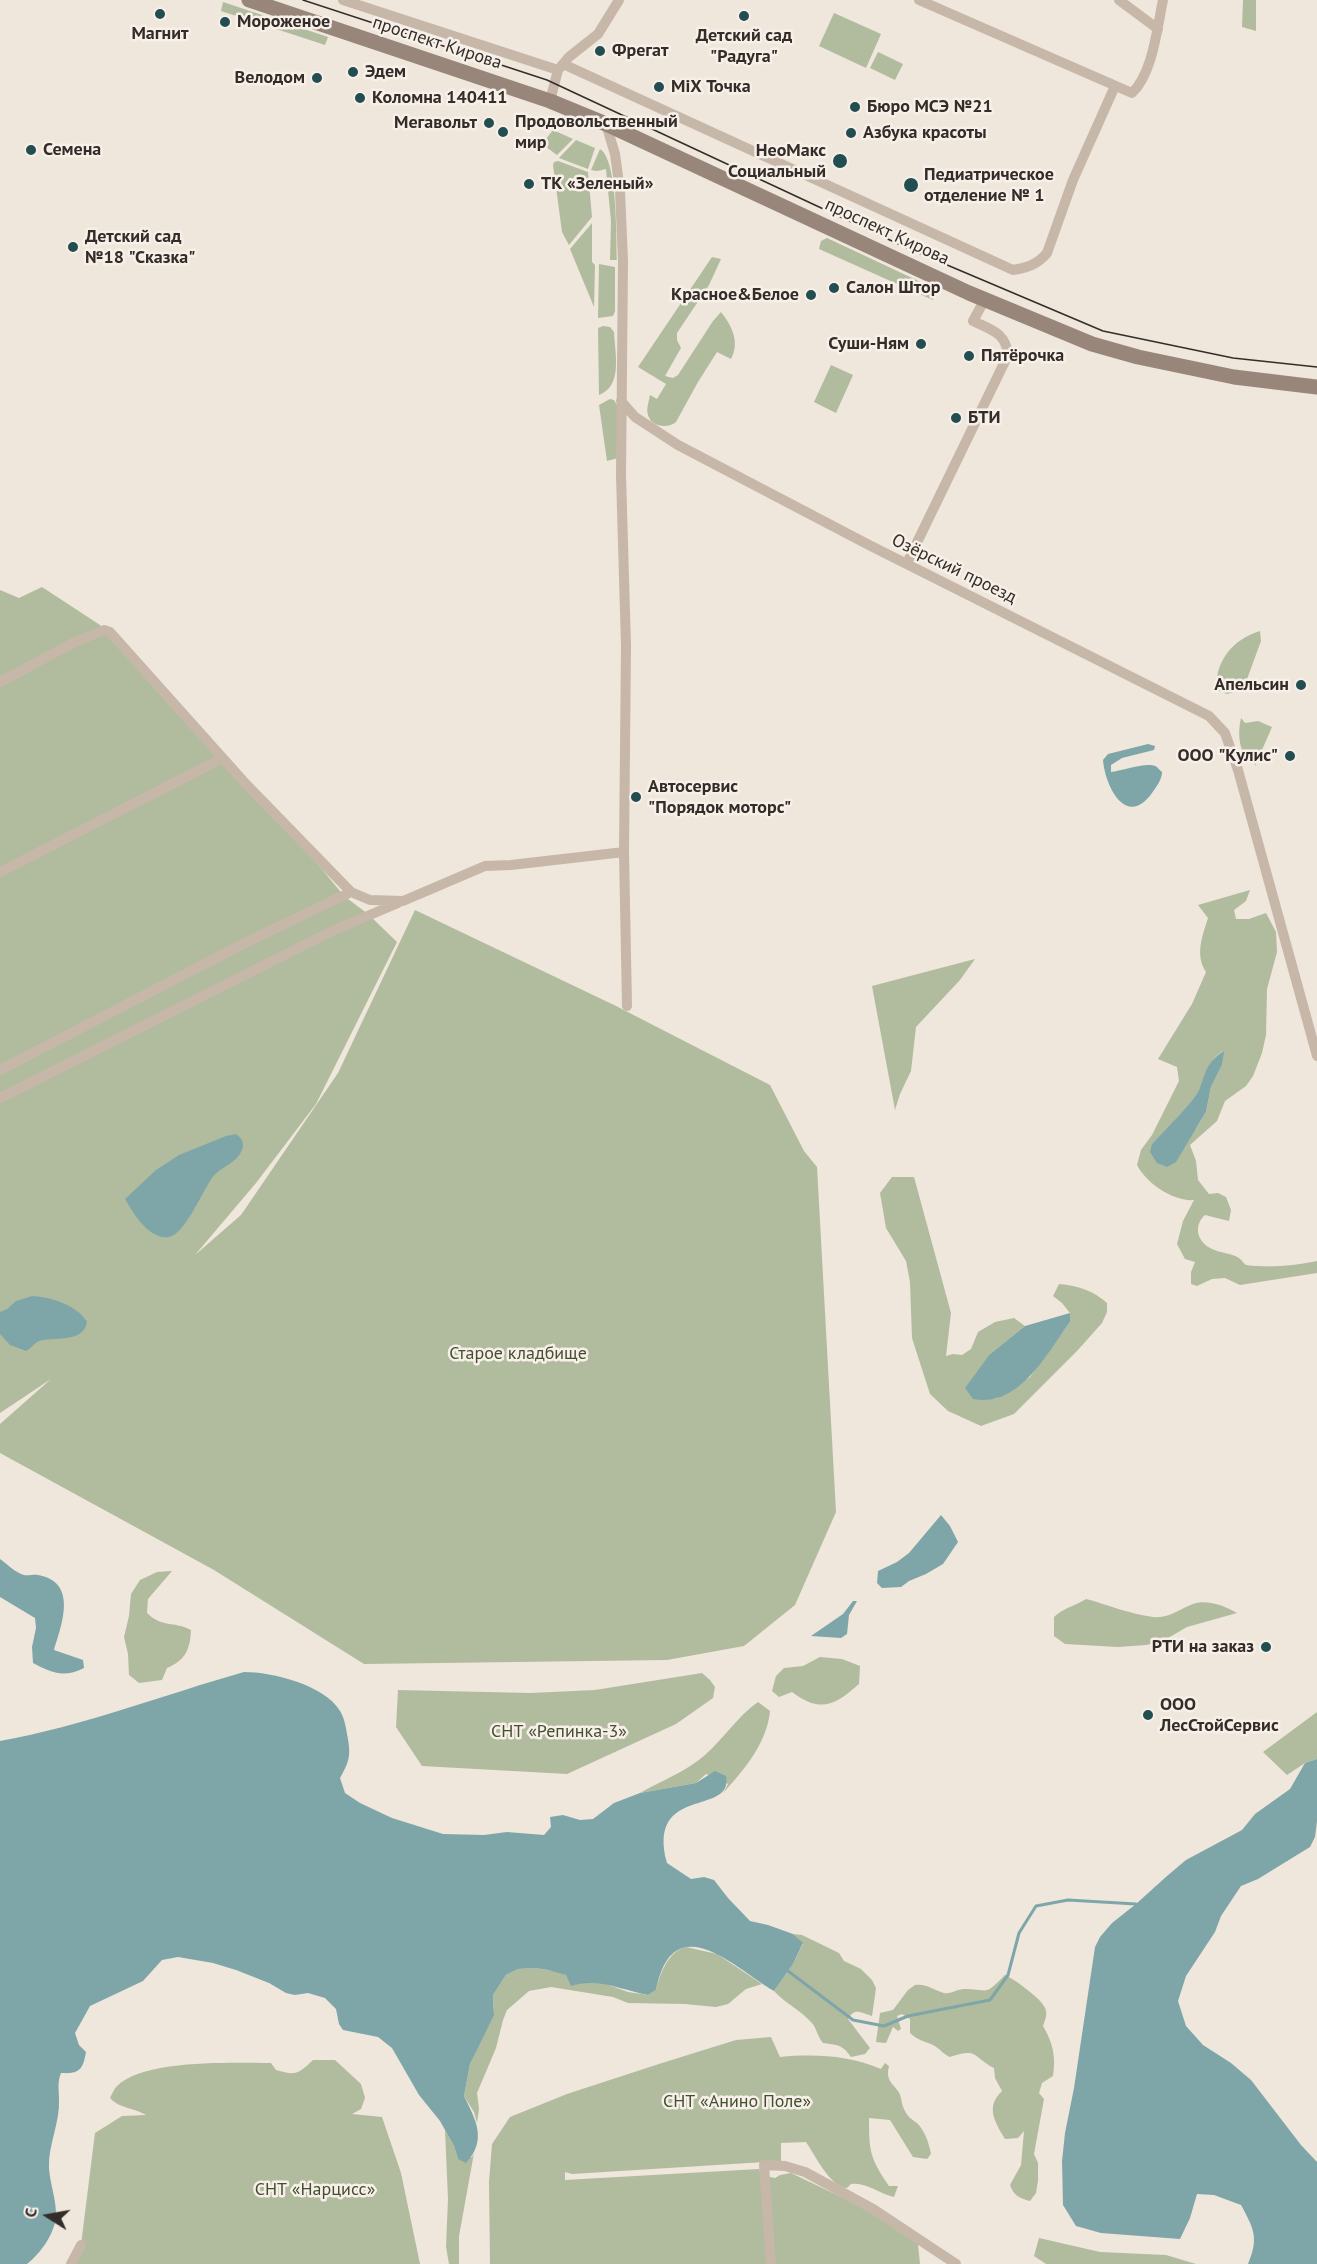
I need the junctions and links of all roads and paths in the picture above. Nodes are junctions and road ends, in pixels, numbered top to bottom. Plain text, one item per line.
1 (249, 0) edge
2 (619, 0) edge
3 (919, 0) edge
4 (1119, 0) edge
5 (1163, 0) edge
6 (349, 1) edge
7 (1158, 29) junction
8 (561, 67) junction
9 (1115, 86) junction
10 (550, 101) junction
11 (606, 124) junction
12 (985, 299) junction
13 (1317, 387) edge
14 (621, 401) junction
15 (907, 563) junction
16 (0, 682) edge
17 (218, 761) dead end
18 (624, 852) junction
19 (0, 872) edge
20 (351, 892) junction
21 (403, 901) junction
22 (627, 1006) dead end
23 (1317, 1056) edge
24 (0, 1070) edge
25 (0, 1098) edge
26 (81, 2245) dead end
27 (71, 2264) edge
28 (771, 2264) edge
29 (956, 2264) edge

1 - 10 main road, проспект Кирова
2 - 8 street
3 - 9 street
4 - 7 street
5 - 7 street
6 - 8 street
7 - 9 street
8 - 9 street
8 - 10 street
10 - 11 main road, проспект Кирова
11 - 12 main road, проспект Кирова
11 - 14 street
12 - 13 main road, проспект Кирова
12 - 15 street
14 - 15 street, Озёрский проезд
14 - 18 street
15 - 23 street, Озёрский проезд
16 - 20 street
17 - 19 street
18 - 21 street
18 - 22 street
20 - 21 street
20 - 24 street
21 - 25 street
26 - 27 street
28 - 29 street

